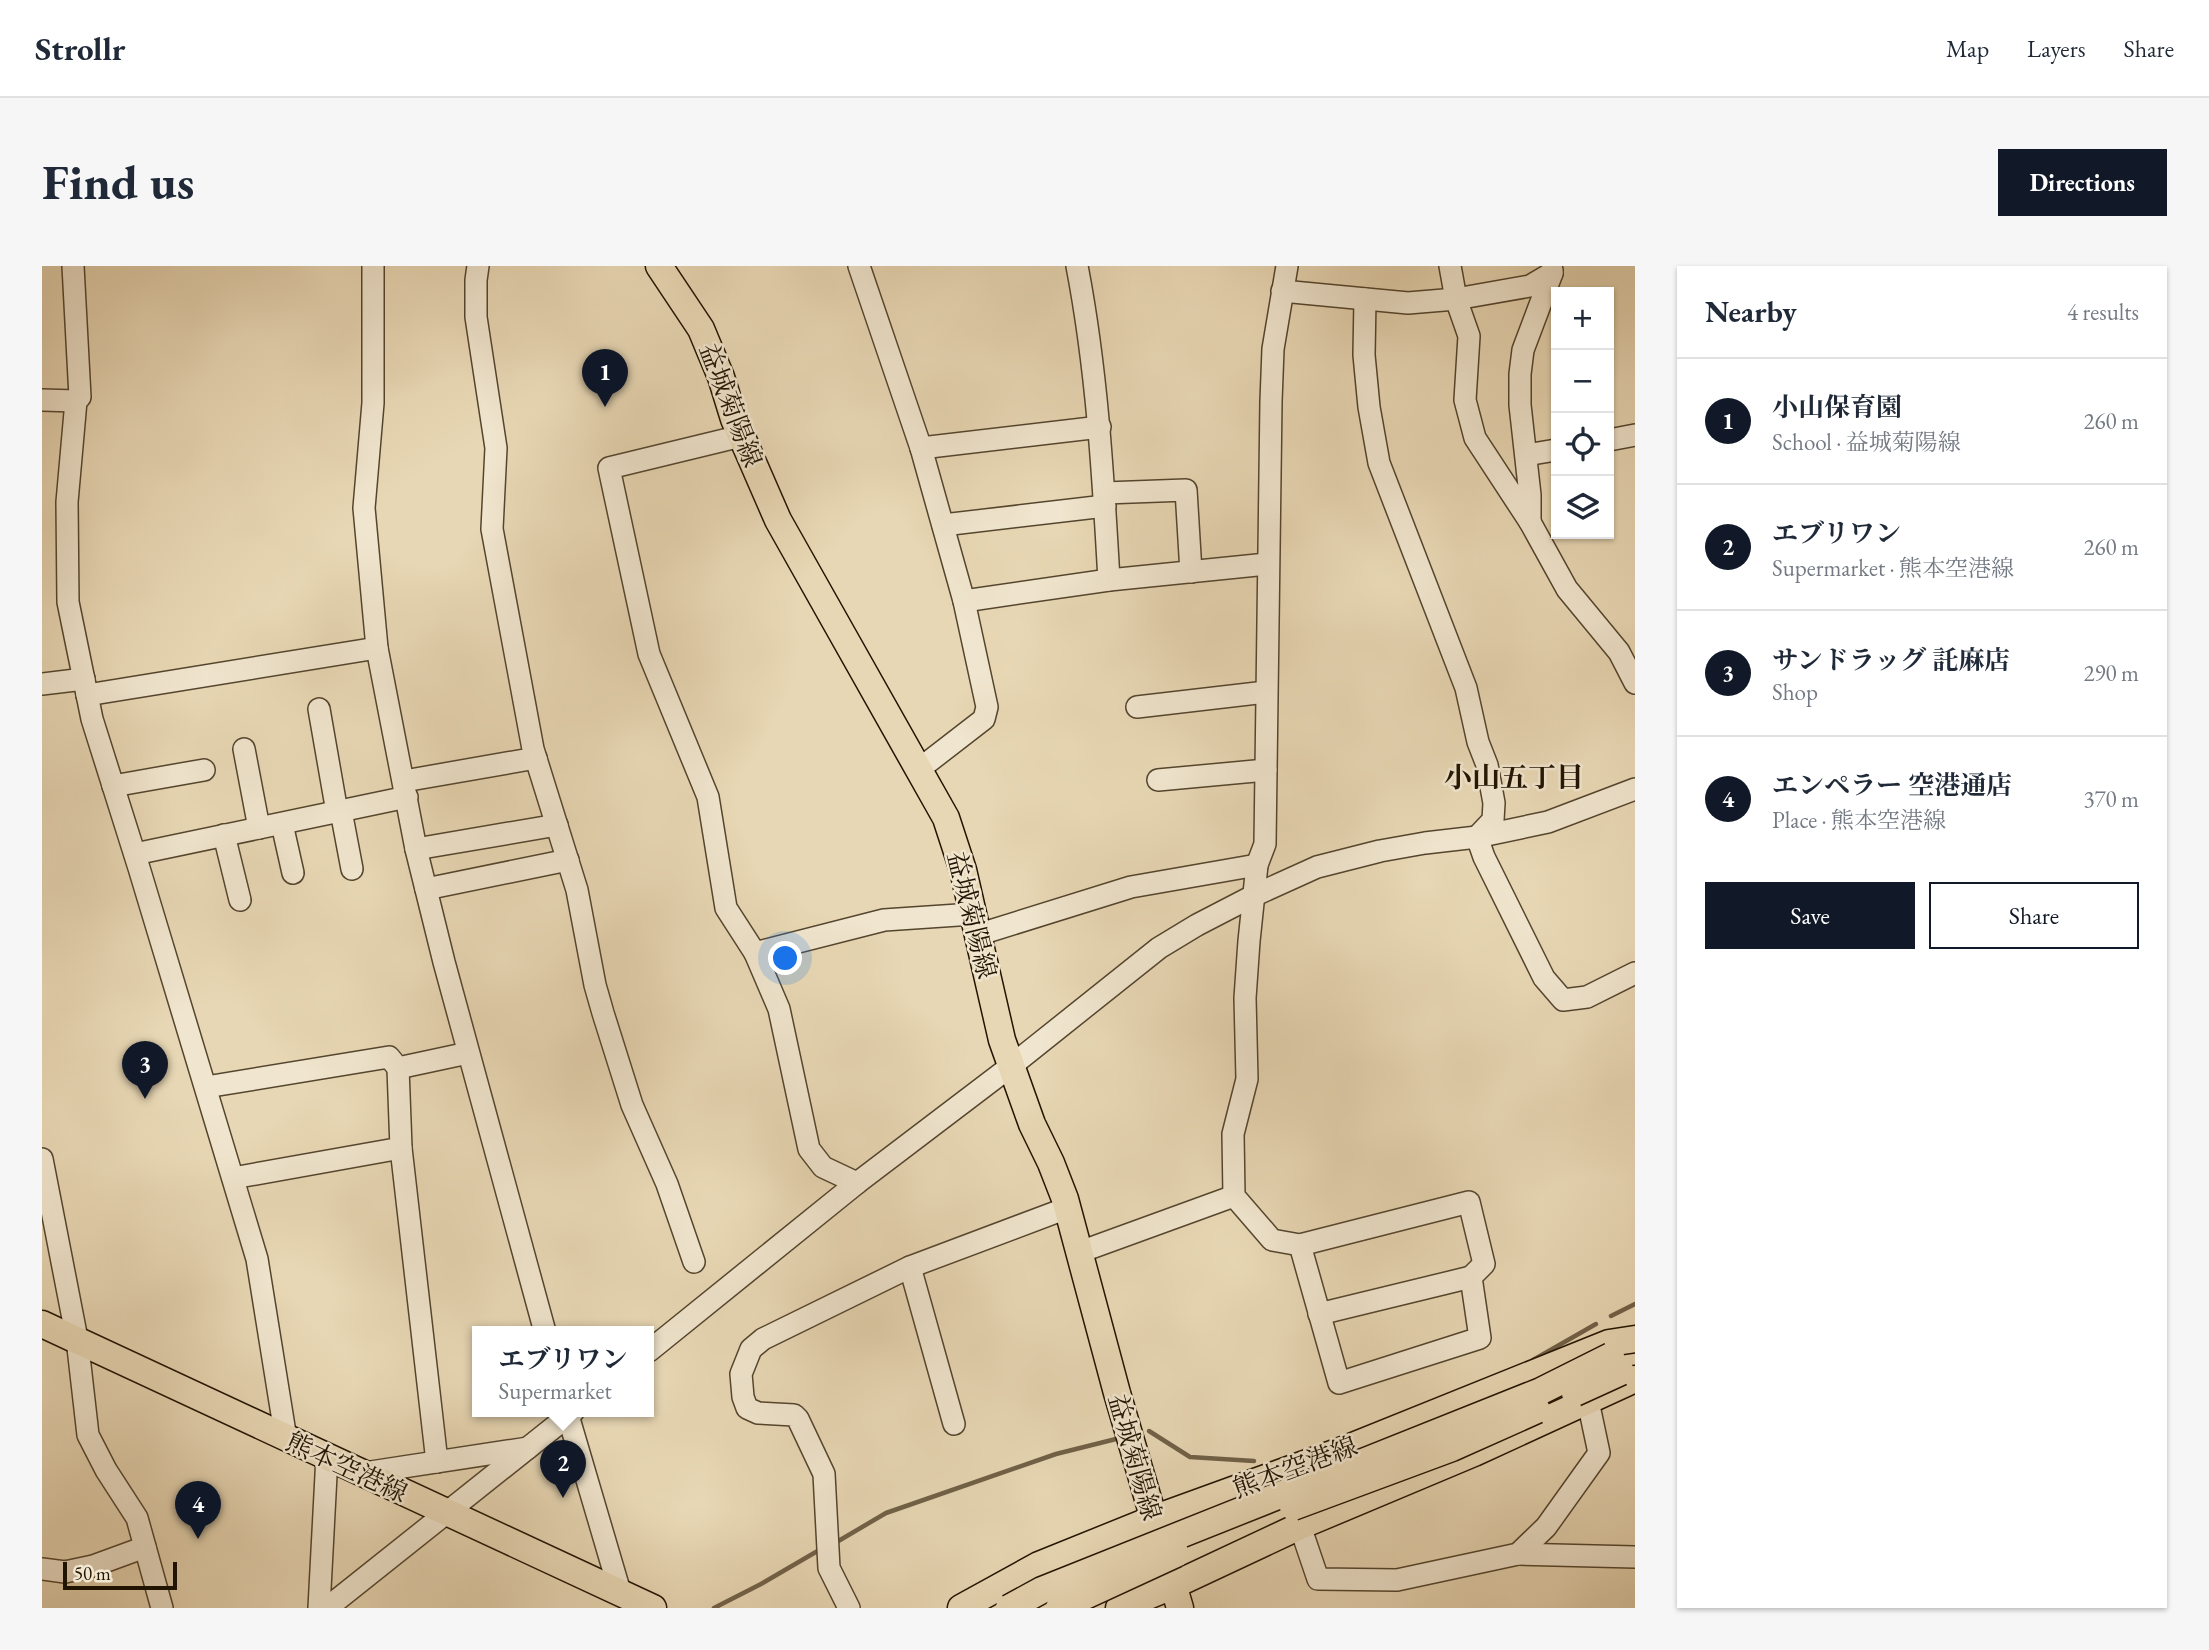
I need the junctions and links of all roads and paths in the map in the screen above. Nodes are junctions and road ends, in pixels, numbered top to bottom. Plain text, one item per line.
1 (73, 266) edge
2 (373, 266) edge
3 (478, 266) edge
4 (659, 266) edge
5 (859, 266) edge
6 (1077, 266) edge
7 (1287, 266) edge
8 (1450, 266) edge
9 (1552, 270) edge
10 (1282, 291) junction
11 (1365, 299) junction
12 (1457, 299) junction
13 (42, 400) edge
14 (76, 401) junction
15 (1100, 427) junction
16 (1635, 435) edge
17 (741, 436) junction
18 (1614, 439) edge
19 (921, 448) junction
20 (1551, 451) edge
21 (1526, 455) junction
22 (1105, 499) junction
23 (1530, 522) junction
24 (943, 525) junction
25 (1267, 564) junction
26 (1191, 572) junction
27 (1109, 580) junction
28 (964, 601) junction
29 (377, 648) junction
30 (1635, 683) edge
31 (42, 684) edge
32 (85, 687) junction
33 (1266, 692) junction
34 (1137, 707) dead end
35 (319, 709) dead end
36 (244, 749) dead end
37 (536, 758) junction
38 (204, 770) dead end
39 (1266, 770) junction
40 (918, 771) junction
41 (1158, 780) dead end
42 (113, 786) junction
43 (405, 789) junction
44 (1635, 789) edge
45 (339, 811) junction
46 (282, 824) junction
47 (557, 825) junction
48 (259, 828) junction
49 (224, 835) junction
50 (1477, 837) junction
51 (416, 849) junction
52 (135, 854) junction
53 (568, 860) junction
54 (1257, 865) junction
55 (352, 869) dead end
56 (293, 873) dead end
57 (426, 889) junction
58 (1253, 896) junction
59 (240, 900) dead end
60 (975, 925) junction
61 (755, 953) junction
62 (1635, 973) edge
63 (468, 1053) junction
64 (1011, 1066) junction
65 (398, 1068) junction
66 (206, 1087) junction
67 (401, 1147) junction
68 (42, 1159) edge
69 (233, 1178) junction
70 (857, 1183) junction
71 (1234, 1196) junction
72 (1067, 1208) junction
73 (1300, 1245) junction
74 (1080, 1252) junction
75 (694, 1262) dead end
76 (911, 1267) junction
77 (1471, 1277) junction
78 (1319, 1314) junction
79 (42, 1324) edge
80 (543, 1326) edge
81 (77, 1339) junction
82 (1635, 1342) edge
83 (654, 1347) edge
84 (1626, 1368) edge
85 (1588, 1401) junction
86 (566, 1417) edge
87 (571, 1417) edge
88 (954, 1424) dead end
89 (286, 1439) junction
90 (530, 1448) junction
91 (327, 1456) junction
92 (437, 1462) junction
93 (364, 1473) junction
94 (445, 1513) junction
95 (1153, 1519) junction
96 (1300, 1526) junction
97 (145, 1547) junction
98 (1518, 1554) junction
99 (1635, 1557) edge
100 (42, 1569) edge
101 (620, 1592) junction
102 (1176, 1597) edge
103 (162, 1608) edge
104 (319, 1608) edge
105 (327, 1608) edge
106 (653, 1608) edge
107 (849, 1608) edge
108 (961, 1608) edge
109 (1009, 1608) edge
110 (1059, 1608) edge
111 (1119, 1608) edge

1 - 14 street
2 - 29 street
3 - 37 street
4 - 17 main road, 益城菊陽線
5 - 19 street
6 - 15 street
7 - 10 street
8 - 12 street
9 - 12 street
9 - 21 street
10 - 11 street
10 - 25 street
11 - 12 street
11 - 50 street
12 - 23 street
13 - 14 street
14 - 32 street
15 - 19 street
15 - 22 street
16 - 18 street
17 - 40 main road, 益城菊陽線
17 - 61 street
19 - 24 street
20 - 21 street
21 - 23 street
22 - 24 street
22 - 26 street
22 - 27 street
23 - 30 street
24 - 28 street
25 - 26 street
25 - 33 street
26 - 27 street
27 - 28 street
28 - 40 street
29 - 32 street
29 - 43 street
31 - 32 street
32 - 42 street
33 - 34 street
33 - 39 street
35 - 45 street
36 - 48 street
37 - 43 street
37 - 47 street
38 - 42 street
39 - 41 street
39 - 54 street
40 - 60 main road, 益城菊陽線
42 - 52 street
43 - 45 street
43 - 51 street
44 - 50 street
45 - 46 street
45 - 55 street
46 - 48 street
46 - 56 street
47 - 51 street
47 - 53 street
48 - 49 street
49 - 52 street
49 - 59 street
50 - 58 street
50 - 62 street
51 - 57 street
52 - 66 street
53 - 57 street
53 - 75 street
54 - 58 street
54 - 60 street
57 - 63 street
58 - 64 street
58 - 71 street
60 - 61 street
60 - 64 main road, 益城菊陽線
61 - 70 street
63 - 65 street
63 - 80 street
64 - 70 street
64 - 72 main road, 益城菊陽線
65 - 66 street
65 - 67 street
66 - 69 street
67 - 69 street
67 - 92 street
68 - 81 street
69 - 89 street
70 - 83 street
71 - 73 street
71 - 74 street
72 - 74 main road, 益城菊陽線
72 - 76 street
73 - 77 street
73 - 78 street
74 - 95 main road, 益城菊陽線
76 - 88 street
76 - 107 street
77 - 78 street
77 - 78 street
79 - 81 main road, 熊本空港線
81 - 89 main road, 熊本空港線
81 - 97 street
82 - 84 main road, 熊本空港線
82 - 95 main road, 熊本空港線
84 - 85 main road, 熊本空港線
84 - 109 main road, 熊本空港線, bridge
84 - 110 main road, 熊本空港線, bridge
85 - 96 main road, 熊本空港線
85 - 98 street
86 - 90 street
87 - 101 street
89 - 91 main road, 熊本空港線
90 - 92 street
90 - 94 street
91 - 93 main road, 熊本空港線
91 - 104 street
92 - 93 street
93 - 94 main road, 熊本空港線
94 - 101 main road, 熊本空港線
94 - 105 street
95 - 102 main road, 益城菊陽線
95 - 108 main road, 熊本空港線
96 - 98 street
96 - 102 main road, 熊本空港線
97 - 100 street
97 - 103 street
98 - 99 street
101 - 106 main road, 熊本空港線
102 - 111 main road, 熊本空港線

